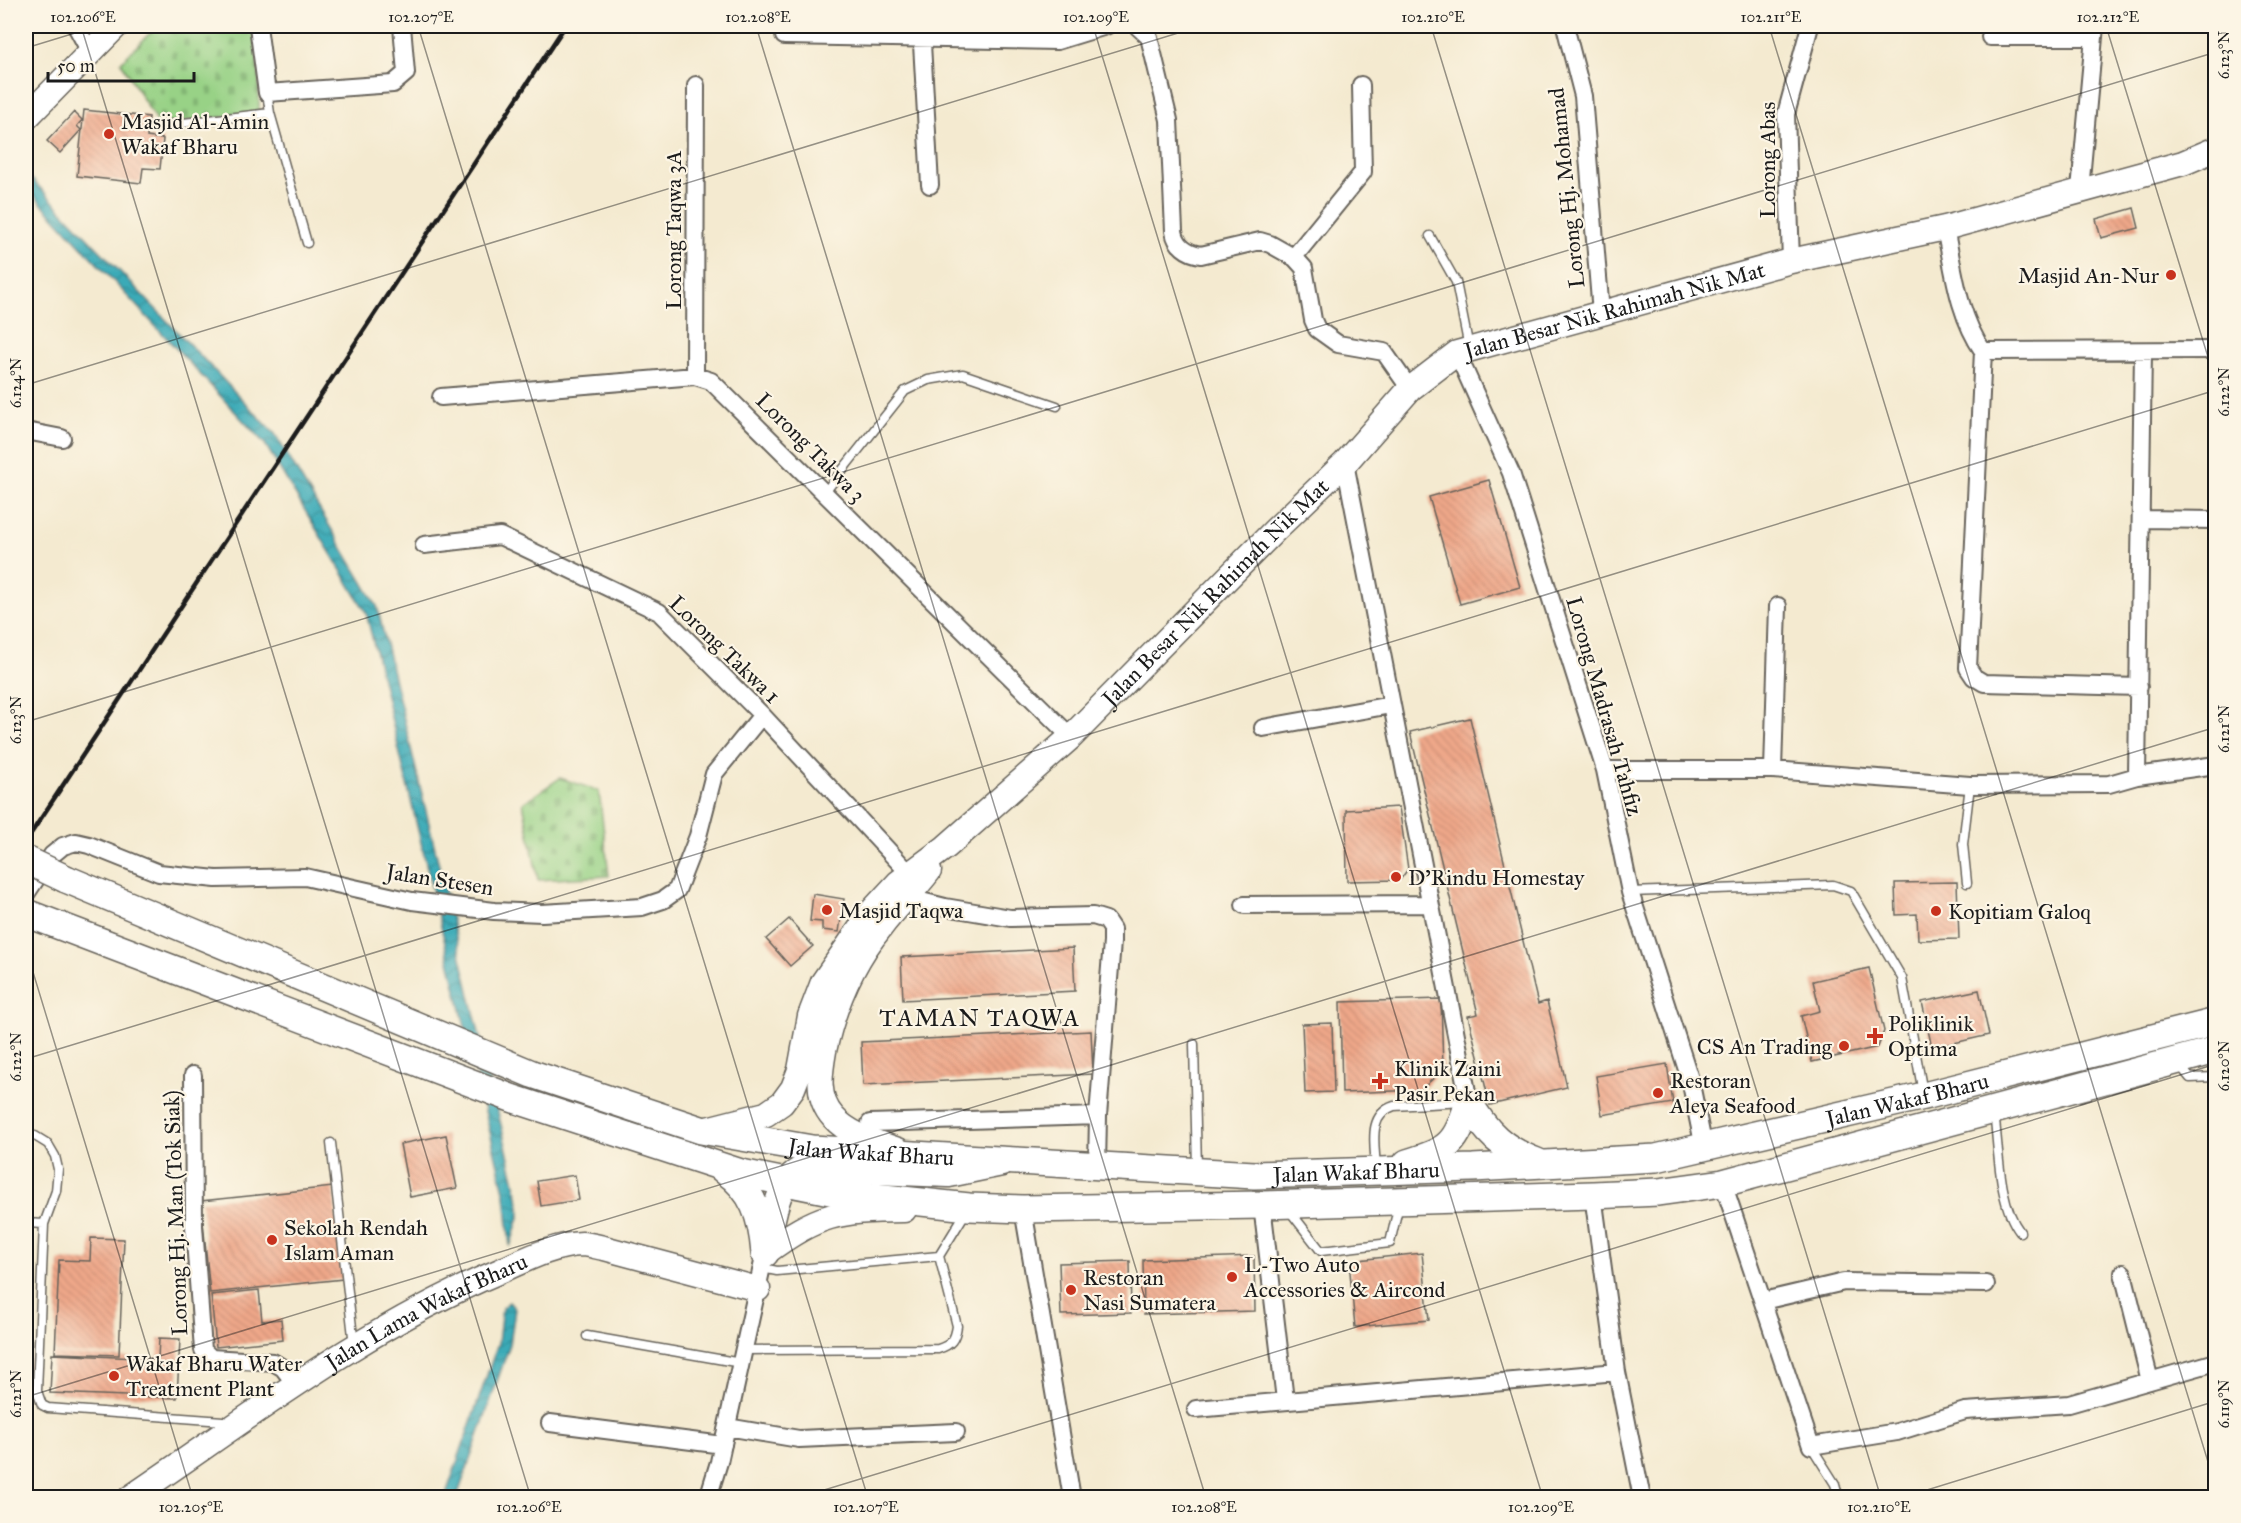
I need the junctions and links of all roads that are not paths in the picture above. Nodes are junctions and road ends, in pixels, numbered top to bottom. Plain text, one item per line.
1 (76, 26) edge
2 (116, 26) edge
3 (258, 26) edge
4 (402, 26) edge
5 (1106, 26) edge
6 (1137, 26) edge
7 (1565, 26) edge
8 (1810, 26) edge
9 (2094, 31) edge
10 (921, 32) edge
11 (784, 36) dead end
12 (1990, 37) dead end
13 (90, 52) junction
14 (696, 85) dead end
15 (1361, 85) dead end
16 (267, 93) junction
17 (270, 113) junction
18 (26, 118) edge
19 (166, 125) dead end
20 (2216, 149) edge
21 (930, 185) dead end
22 (2080, 190) junction
23 (1945, 228) junction
24 (1430, 236) dead end
25 (307, 243) dead end
26 (1294, 257) junction
27 (1791, 261) junction
28 (1601, 313) junction
29 (2216, 350) edge
30 (1463, 351) junction
31 (1983, 351) junction
32 (2143, 351) junction
33 (695, 376) junction
34 (1410, 389) junction
35 (441, 397) dead end
36 (1057, 406) dead end
37 (26, 431) edge
38 (62, 438) dead end
39 (1345, 463) junction
40 (825, 492) junction
41 (2141, 519) junction
42 (2216, 520) edge
43 (424, 545) dead end
44 (1778, 606) dead end
45 (2139, 687) junction
46 (1391, 705) junction
47 (762, 715) junction
48 (1263, 728) dead end
49 (1071, 737) junction
50 (2216, 765) edge
51 (1605, 770) junction
52 (1773, 770) junction
53 (2137, 776) junction
54 (1970, 784) junction
55 (26, 862) edge
56 (1967, 883) dead end
57 (909, 886) junction
58 (1630, 892) junction
59 (26, 894) edge
60 (1429, 904) junction
61 (1244, 905) dead end
62 (33, 916) edge
63 (2216, 1022) edge
64 (1194, 1044) dead end
65 (2216, 1050) edge
66 (2176, 1061) junction
67 (193, 1076) dead end
68 (2216, 1077) edge
69 (1924, 1096) junction
70 (1469, 1102) junction
71 (1994, 1109) junction
72 (1098, 1116) junction
73 (870, 1123) dead end
74 (701, 1130) junction
75 (26, 1134) edge
76 (331, 1143) dead end
77 (1704, 1148) junction
78 (914, 1156) junction
79 (1013, 1162) junction
80 (1541, 1164) junction
81 (1097, 1166) junction
82 (720, 1167) junction
83 (1197, 1171) junction
84 (1376, 1172) junction
85 (1724, 1183) junction
86 (784, 1184) junction
87 (1593, 1195) junction
88 (1400, 1201) junction
89 (1273, 1205) junction
90 (969, 1207) junction
91 (1023, 1209) junction
92 (26, 1223) edge
93 (44, 1224) junction
94 (2020, 1232) dead end
95 (939, 1256) junction
96 (762, 1270) junction
97 (2123, 1273) dead end
98 (1986, 1284) dead end
99 (1763, 1301) junction
100 (587, 1336) dead end
101 (355, 1346) junction
102 (742, 1357) junction
103 (2216, 1362) edge
104 (1617, 1372) junction
105 (2150, 1381) junction
106 (296, 1385) junction
107 (1285, 1400) junction
108 (1196, 1409) dead end
109 (550, 1423) dead end
110 (236, 1426) junction
111 (727, 1427) junction
112 (956, 1432) dead end
113 (723, 1445) junction
114 (1811, 1446) junction
115 (130, 1497) edge
116 (708, 1497) edge
117 (1072, 1497) edge
118 (1642, 1497) edge
119 (1839, 1497) edge

1 - 13 street
2 - 13 street
3 - 16 street
4 - 16 street
5 - 10 street
6 - 26 street
7 - 28 street, Lorong Hj. Mohamad
8 - 27 street, Lorong Abas
9 - 12 street
9 - 22 street
10 - 11 street
10 - 21 street
13 - 18 street
14 - 33 street, Lorong Taqwa 3A
15 - 26 street
16 - 17 lane
17 - 19 lane
17 - 25 lane
20 - 22 street, Jalan Besar Nik Rahimah Nik Mat
22 - 23 street, Jalan Besar Nik Rahimah Nik Mat
23 - 27 street, Jalan Besar Nik Rahimah Nik Mat
23 - 31 street
24 - 30 lane
26 - 34 street
27 - 28 street, Jalan Besar Nik Rahimah Nik Mat
28 - 30 street, Jalan Besar Nik Rahimah Nik Mat
29 - 32 street
30 - 34 street, Jalan Besar Nik Rahimah Nik Mat
30 - 51 street, Lorong Madrasah Tahfiz
31 - 32 street
31 - 45 street
32 - 41 street
33 - 35 street
33 - 40 street, Lorong Takwa 3
34 - 39 street, Jalan Besar Nik Rahimah Nik Mat
36 - 40 lane
37 - 38 street
39 - 46 street
39 - 49 street, Jalan Besar Nik Rahimah Nik Mat
40 - 49 street, Lorong Takwa 3
41 - 42 street
41 - 45 street
43 - 47 street, Lorong Takwa 1
44 - 52 street
45 - 53 street
46 - 48 street
46 - 60 street
47 - 57 street, Lorong Takwa 1
47 - 59 street, Jalan Stesen
49 - 57 street, Jalan Besar Nik Rahimah Nik Mat
50 - 53 street
51 - 52 street
51 - 58 street, Lorong Madrasah Tahfiz
52 - 54 street
53 - 54 street
54 - 56 lane
55 - 74 main road, Jalan Wakaf Bharu, bridge
57 - 72 street
57 - 74 street, Jalan Besar Nik Rahimah Nik Mat
57 - 78 street, Jalan Besar Nik Rahimah Nik Mat
58 - 69 lane
58 - 77 street, Lorong Madrasah Tahfiz
60 - 61 street
60 - 70 street
62 - 82 main road, Jalan Wakaf Bharu
63 - 69 main road, Jalan Wakaf Bharu
64 - 83 lane
65 - 66 main road, Jalan Wakaf Bharu
66 - 68 lane
66 - 71 main road, Jalan Wakaf Bharu
67 - 106 street, Lorong Hj. Man (Tok Siak)
69 - 77 main road, Jalan Wakaf Bharu
70 - 80 main road
70 - 84 main road
70 - 84 lane
71 - 85 main road, Jalan Wakaf Bharu
71 - 94 lane
72 - 73 street
72 - 81 street
74 - 78 main road, Jalan Wakaf Bharu
75 - 93 lane
76 - 101 lane
77 - 80 main road, Jalan Wakaf Bharu
78 - 79 main road, Jalan Wakaf Bharu
79 - 81 main road, Jalan Wakaf Bharu
79 - 86 street
80 - 84 main road, Jalan Wakaf Bharu
81 - 83 main road, Jalan Wakaf Bharu
82 - 86 main road, Jalan Wakaf Bharu
82 - 96 main road
83 - 84 main road, Jalan Wakaf Bharu
85 - 87 main road, Jalan Wakaf Bharu
85 - 99 street
86 - 90 main road, Jalan Wakaf Bharu
86 - 96 street
87 - 88 main road, Jalan Wakaf Bharu
87 - 104 street
88 - 89 main road, Jalan Wakaf Bharu
88 - 89 lane
89 - 91 main road, Jalan Wakaf Bharu
89 - 107 street
90 - 91 main road, Jalan Wakaf Bharu
90 - 95 lane
90 - 96 street, Jalan Wakaf Bharu
91 - 117 street
92 - 93 lane
93 - 110 lane
95 - 96 lane
95 - 102 lane
96 - 101 street, Jalan Lama Wakaf Bharu
96 - 102 street
97 - 105 street
98 - 99 street
99 - 114 street
100 - 102 lane
101 - 106 street, Jalan Lama Wakaf Bharu
102 - 111 street
103 - 105 street
104 - 107 street
104 - 118 street
105 - 114 street
106 - 110 street, Jalan Lama Wakaf Bharu
107 - 108 street
109 - 113 street
110 - 115 street, Jalan Lama Wakaf Bharu
111 - 112 street
111 - 113 street
113 - 116 street
114 - 119 lane

